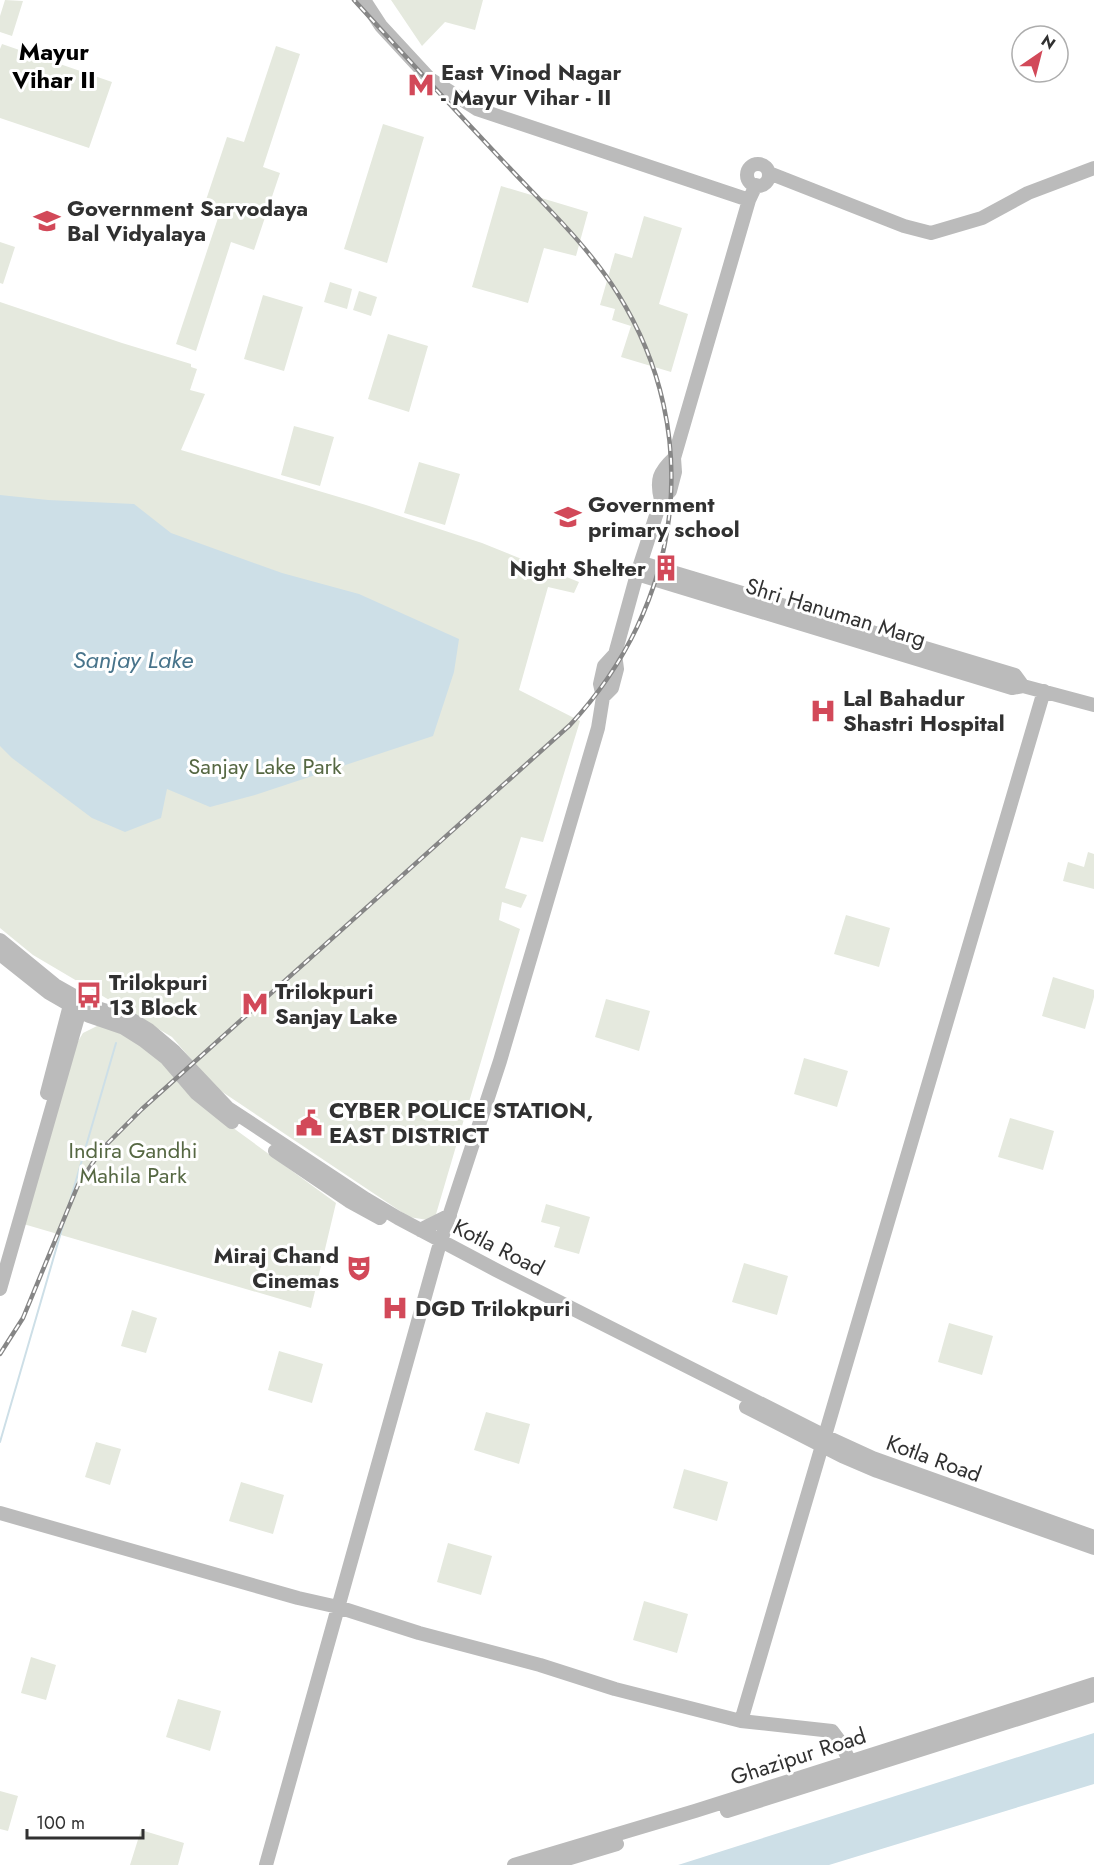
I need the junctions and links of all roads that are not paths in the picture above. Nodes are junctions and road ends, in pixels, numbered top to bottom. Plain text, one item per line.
1 (364, 0) edge
2 (1094, 168) edge
3 (749, 200) junction
4 (639, 568) junction
5 (1044, 691) junction
6 (1094, 705) edge
7 (0, 940) edge
8 (0, 954) edge
9 (76, 1004) junction
10 (450, 1215) junction
11 (420, 1230) junction
12 (440, 1245) junction
13 (0, 1266) edge
14 (0, 1289) edge
15 (823, 1441) junction
16 (0, 1513) edge
17 (1094, 1537) edge
18 (1094, 1548) edge
19 (338, 1607) junction
20 (1094, 1684) edge
21 (1094, 1695) edge
22 (741, 1721) junction
23 (852, 1766) junction
24 (266, 1865) edge
25 (514, 1865) edge
26 (547, 1865) edge

1 - 3 street
2 - 3 street
3 - 4 street
4 - 5 street, Shri Hanuman Marg
4 - 10 street
5 - 6 street, Shri Hanuman Marg
5 - 15 street
7 - 9 street, Kotla Road
8 - 9 street, Kotla Road
9 - 11 street, Kotla Road
9 - 12 street, Kotla Road
9 - 13 street
9 - 14 street
10 - 11 street
10 - 12 street
11 - 12 street, Kotla Road
12 - 15 street, Kotla Road
12 - 19 street
15 - 17 street, Kotla Road
15 - 18 street, Kotla Road
15 - 22 street
16 - 19 street
19 - 22 street
19 - 24 street
20 - 23 street, Ghazipur Road
21 - 23 street, Ghazipur Road
22 - 23 street
23 - 25 street, Ghazipur Road
23 - 26 street, Ghazipur Road

